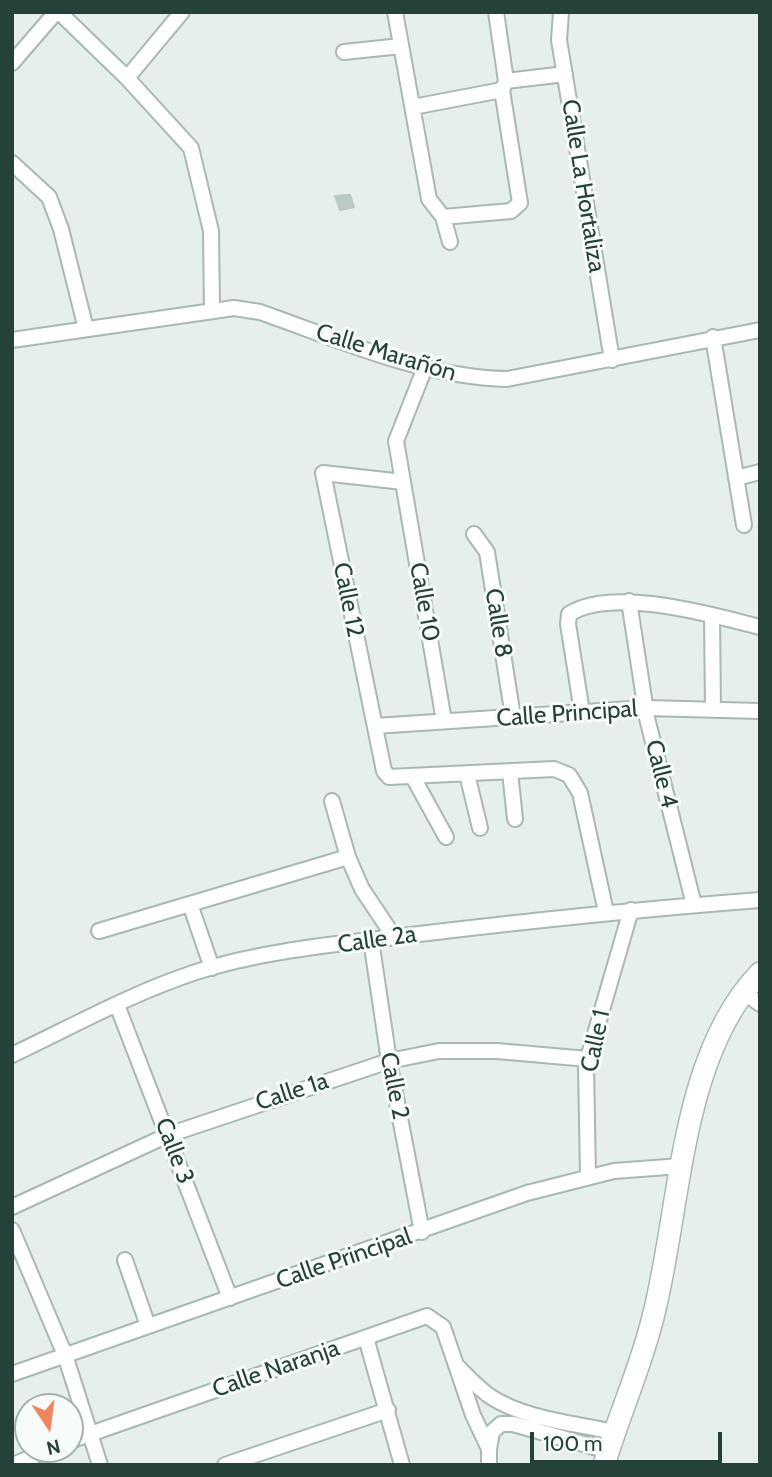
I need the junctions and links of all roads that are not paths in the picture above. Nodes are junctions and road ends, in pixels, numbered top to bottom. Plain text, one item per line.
1 (58, 12) edge
2 (182, 12) edge
3 (395, 12) edge
4 (496, 12) edge
5 (561, 12) edge
6 (401, 46) junction
7 (344, 52) dead end
8 (12, 63) edge
9 (565, 74) junction
10 (127, 78) junction
11 (504, 86) junction
12 (413, 107) junction
13 (12, 163) edge
14 (443, 217) junction
15 (450, 242) dead end
16 (212, 310) junction
17 (86, 329) junction
18 (760, 330) edge
19 (713, 337) junction
20 (12, 340) edge
21 (611, 360) junction
22 (424, 370) junction
23 (760, 472) edge
24 (736, 478) junction
25 (403, 482) junction
26 (744, 525) dead end
27 (474, 534) dead end
28 (629, 601) junction
29 (712, 615) junction
30 (760, 627) edge
31 (646, 708) junction
32 (713, 709) junction
33 (760, 711) edge
34 (582, 712) junction
35 (513, 717) junction
36 (444, 721) junction
37 (375, 726) junction
38 (510, 772) junction
39 (467, 774) junction
40 (413, 777) junction
41 (332, 801) dead end
42 (515, 819) dead end
43 (480, 828) dead end
44 (446, 837) dead end
45 (348, 857) junction
46 (760, 900) edge
47 (190, 904) junction
48 (694, 905) junction
49 (631, 910) junction
50 (606, 912) junction
51 (99, 931) dead end
52 (394, 937) junction
53 (370, 940) junction
54 (212, 968) junction
55 (760, 973) edge
56 (742, 991) junction
57 (760, 1004) edge
58 (117, 1005) junction
59 (12, 1055) edge
60 (588, 1059) junction
61 (389, 1062) junction
62 (168, 1135) junction
63 (681, 1166) junction
64 (588, 1176) junction
65 (12, 1207) edge
66 (12, 1230) edge
67 (422, 1232) junction
68 (125, 1260) dead end
69 (230, 1298) junction
70 (148, 1326) junction
71 (366, 1338) junction
72 (65, 1355) junction
73 (455, 1363) junction
74 (12, 1374) edge
75 (387, 1410) junction
76 (90, 1433) junction
77 (84, 1435) edge
78 (608, 1449) edge
79 (489, 1450) junction
80 (100, 1465) edge
81 (225, 1465) edge
82 (402, 1465) edge
83 (489, 1465) edge

1 - 8 street
1 - 10 street
2 - 10 street
3 - 6 street
4 - 11 street
5 - 9 street, Calle La Hortaliza
6 - 7 street
6 - 12 street
9 - 11 street
9 - 21 street, Calle La Hortaliza
10 - 16 street
11 - 12 street
11 - 14 street
12 - 14 street
13 - 17 street
14 - 15 street
16 - 17 street, Calle Marañón
16 - 22 street, Calle Marañón
17 - 20 street, Calle Marañón
18 - 19 street, Calle Marañón
19 - 21 street, Calle Marañón
19 - 24 street
21 - 22 street, Calle Marañón
22 - 25 street, Calle 10
23 - 24 street
24 - 26 street
25 - 36 street, Calle 10
25 - 37 street, Calle 12
27 - 35 street, Calle 8
28 - 29 street
28 - 31 street, Calle 4
28 - 34 street
29 - 30 street
29 - 32 street
31 - 32 street, Calle Principal
31 - 34 street, Calle Principal
31 - 48 street, Calle 4
32 - 33 street, Calle Principal
34 - 35 street, Calle Principal
35 - 36 street, Calle Principal
36 - 37 street, Calle Principal
37 - 40 street, Calle 12
38 - 39 street
38 - 42 street
38 - 50 street
39 - 40 street
39 - 43 street
40 - 44 street
41 - 45 street
45 - 47 street
45 - 52 street
46 - 48 street, Calle 2a
47 - 51 street
47 - 54 street
48 - 49 street, Calle 2a
49 - 50 street, Calle 2a
49 - 60 street, Calle 1
50 - 52 street, Calle 2a
52 - 53 street, Calle 2a
53 - 54 street, Calle 2a
53 - 61 street, Calle 2
54 - 58 street, Calle 2a
55 - 56 main road
56 - 57 street
56 - 63 main road
58 - 59 street, Calle 2a
58 - 62 street, Calle 3
60 - 61 street, Calle 1a
60 - 64 street, Calle 1
61 - 62 street, Calle 1a
61 - 67 street, Calle 2
62 - 65 street, Calle 1a
62 - 69 street, Calle 3
63 - 64 street, Calle Principal
63 - 78 main road
64 - 67 street, Calle Principal
66 - 72 street
67 - 69 street, Calle Principal
68 - 70 street
69 - 70 street, Calle Principal
70 - 72 street, Calle Principal
71 - 73 street, Calle Naranja
71 - 75 street
71 - 76 street, Calle Naranja
72 - 74 street, Calle Principal
72 - 76 street
73 - 78 street
73 - 79 street
75 - 81 street
75 - 82 street
76 - 77 street, Calle Naranja
76 - 80 street
78 - 79 street
79 - 83 street

